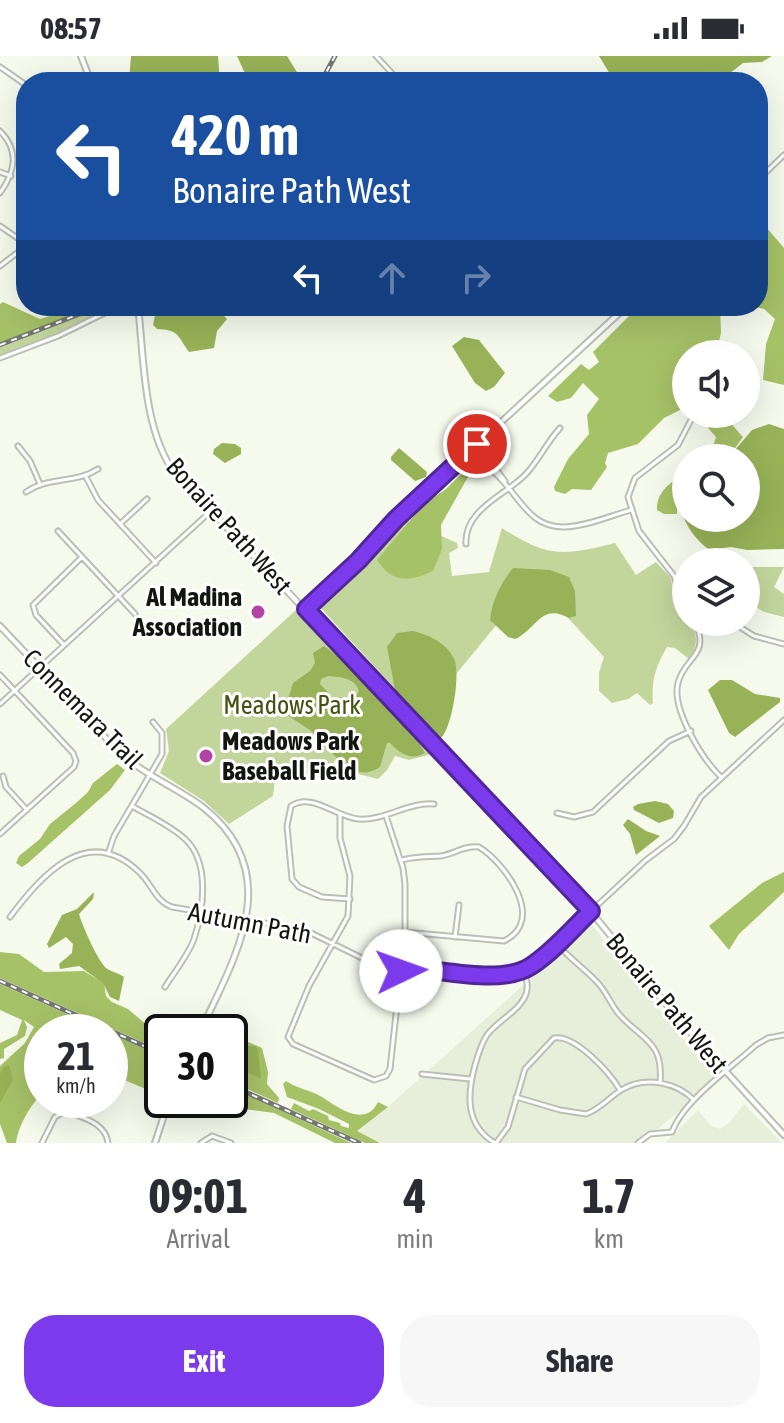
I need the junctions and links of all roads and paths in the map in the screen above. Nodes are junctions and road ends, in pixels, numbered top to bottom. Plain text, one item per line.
1 (376, 56) edge
2 (391, 72) edge
3 (0, 131) edge
4 (784, 155) edge
5 (768, 170) edge
6 (0, 172) edge
7 (11, 176) junction
8 (0, 193) edge
9 (16, 253) edge
10 (0, 266) edge
11 (99, 316) edge
12 (139, 316) edge
13 (616, 316) edge
14 (0, 358) edge
15 (560, 428) dead end
16 (687, 428) edge
17 (477, 444) junction
18 (18, 446) dead end
19 (472, 449) junction
20 (98, 469) dead end
21 (86, 477) junction
22 (40, 484) junction
23 (509, 488) junction
24 (26, 492) dead end
25 (147, 499) dead end
26 (631, 510) junction
27 (211, 511) junction
28 (120, 524) junction
29 (58, 531) dead end
30 (466, 544) dead end
31 (82, 557) junction
32 (156, 563) junction
33 (672, 574) edge
34 (118, 596) junction
35 (306, 609) junction
36 (135, 614) dead end
37 (0, 626) edge
38 (700, 636) edge
39 (754, 636) edge
40 (784, 644) edge
41 (64, 645) junction
42 (39, 668) junction
43 (0, 675) edge
44 (15, 690) junction
45 (0, 704) edge
46 (784, 720) edge
47 (153, 722) dead end
48 (691, 731) junction
49 (150, 775) junction
50 (3, 776) dead end
51 (721, 777) junction
52 (434, 804) dead end
53 (132, 806) junction
54 (27, 810) junction
55 (557, 813) dead end
56 (340, 815) junction
57 (386, 816) junction
58 (0, 834) edge
59 (108, 854) junction
60 (401, 861) junction
61 (350, 899) junction
62 (459, 905) dead end
63 (591, 911) junction
64 (199, 912) junction
65 (10, 917) dead end
66 (247, 919) junction
67 (405, 932) junction
68 (455, 937) junction
69 (334, 943) junction
70 (556, 944) junction
71 (401, 966) junction
72 (522, 971) junction
73 (165, 987) dead end
74 (208, 1014) edge
75 (784, 1035) edge
76 (726, 1073) junction
77 (422, 1074) dead end
78 (471, 1079) junction
79 (660, 1083) junction
80 (620, 1090) junction
81 (516, 1097) junction
82 (694, 1100) junction
83 (163, 1118) edge
84 (784, 1135) edge
85 (42, 1143) edge
86 (108, 1143) edge
87 (155, 1143) edge
88 (201, 1143) edge
89 (231, 1143) edge
90 (496, 1143) edge
91 (638, 1143) edge

1 - 2 street
3 - 7 street
4 - 5 street
6 - 7 street
7 - 8 street
9 - 10 street
11 - 14 street
12 - 27 street, Bonaire Path West
13 - 17 street
15 - 23 street
16 - 26 street
17 - 19 street
17 - 23 street
18 - 22 street
19 - 23 street
19 - 35 street
20 - 21 street
21 - 22 street
21 - 28 street
22 - 24 street
23 - 26 street
23 - 30 street
25 - 28 street
26 - 33 street
27 - 32 street
27 - 35 street, Bonaire Path West
28 - 32 street
29 - 31 street
31 - 34 street
31 - 41 street
32 - 34 street
34 - 36 street
34 - 41 street
35 - 63 street, Bonaire Path West
37 - 42 street, Connemara Trail
38 - 48 street
39 - 40 street
41 - 42 street
42 - 44 street
42 - 49 street, Connemara Trail
43 - 44 street
44 - 45 street
44 - 54 street
46 - 51 street
47 - 49 street
48 - 51 street
48 - 55 street
49 - 53 street
49 - 66 street, Connemara Trail
50 - 54 street
51 - 63 street
52 - 57 street
53 - 59 street
53 - 64 street
54 - 58 street
56 - 57 street
56 - 61 street
56 - 61 street
57 - 60 street
59 - 64 street, Autumn Path
59 - 65 street
60 - 67 street
60 - 68 street
61 - 69 street
62 - 68 street
63 - 70 street
63 - 76 street, Bonaire Path West
64 - 66 street, Autumn Path
64 - 73 street
66 - 69 street, Autumn Path
66 - 74 street, Connemara Trail
67 - 68 street
67 - 71 street
69 - 71 street, Autumn Path
69 - 71 street
70 - 72 street
70 - 79 street
71 - 72 street, Autumn Path
72 - 78 street
75 - 76 street
76 - 82 street
76 - 84 street, Bonaire Path West
77 - 78 street
78 - 90 street
79 - 80 street
79 - 82 street
80 - 81 street
80 - 81 street
81 - 90 street
82 - 91 street
83 - 87 street
85 - 86 street
88 - 89 street

